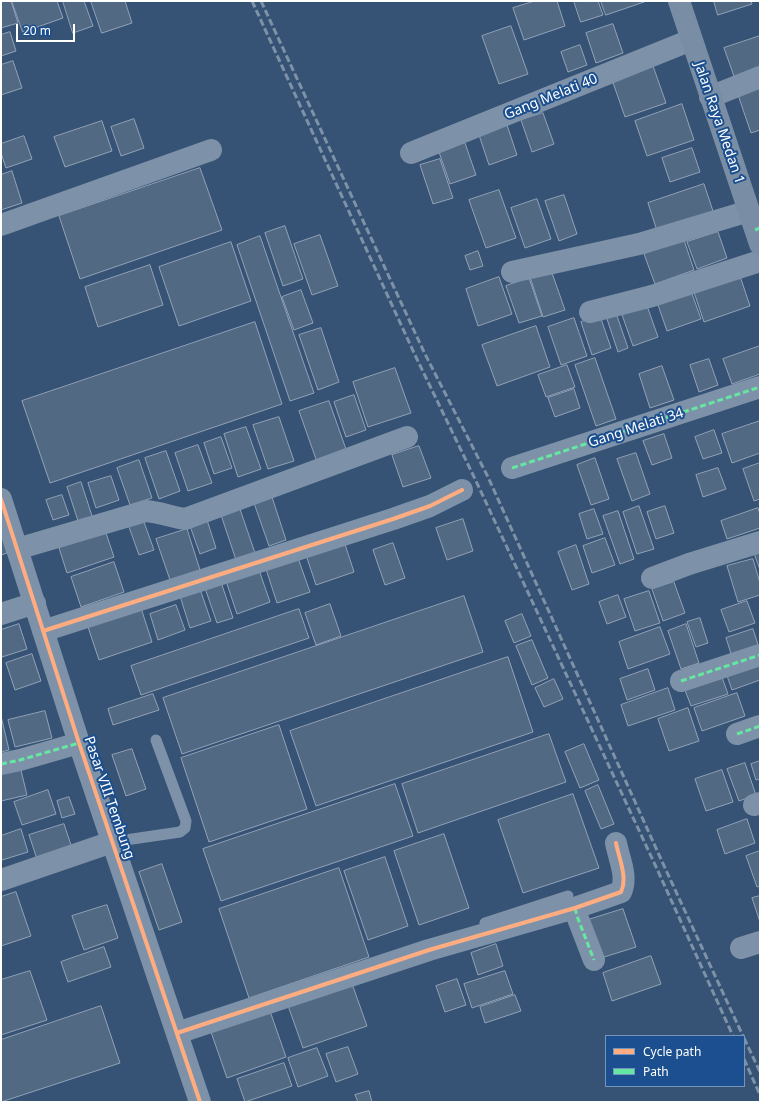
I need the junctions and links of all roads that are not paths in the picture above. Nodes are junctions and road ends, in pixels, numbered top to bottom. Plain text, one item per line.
1 (679, 1) edge
2 (691, 40) junction
3 (760, 77) edge
4 (710, 97) junction
5 (211, 150) dead end
6 (412, 153) dead end
7 (1, 225) edge
8 (756, 228) edge
9 (760, 261) edge
10 (512, 272) dead end
11 (590, 312) dead end
12 (760, 387) edge
13 (407, 437) dead end
14 (512, 468) dead end
15 (462, 490) dead end
16 (1, 499) edge
17 (760, 542) edge
18 (17, 549) junction
19 (652, 578) dead end
20 (35, 603) junction
21 (1, 614) edge
22 (43, 631) junction
23 (760, 655) edge
24 (681, 681) dead end
25 (760, 726) edge
26 (736, 734) dead end
27 (156, 740) dead end
28 (79, 743) junction
29 (1, 764) edge
30 (112, 842) junction
31 (616, 844) dead end
32 (1, 880) edge
33 (572, 902) junction
34 (594, 960) dead end
35 (176, 1029) junction
36 (200, 1102) edge

1 - 2 street, Jalan Raya Medan 1
2 - 4 street, Jalan Raya Medan 1
2 - 6 street, Gang Melati 40
3 - 4 street
4 - 8 street, Jalan Raya Medan 1
5 - 7 street
8 - 10 street
9 - 11 street
12 - 14 street, Gang Melati 34
13 - 18 street
15 - 22 street
16 - 18 street, Pasar VIII Tembung
17 - 19 street
18 - 20 street, Pasar VIII Tembung
20 - 21 street
20 - 22 street, Pasar VIII Tembung
22 - 28 street, Pasar VIII Tembung
23 - 24 street
25 - 26 street
27 - 30 lane
28 - 29 street
28 - 30 street, Pasar VIII Tembung
30 - 32 street
30 - 35 street, Pasar VIII Tembung
31 - 33 street
33 - 34 street
33 - 35 street
35 - 36 street, Pasar VIII Tembung

